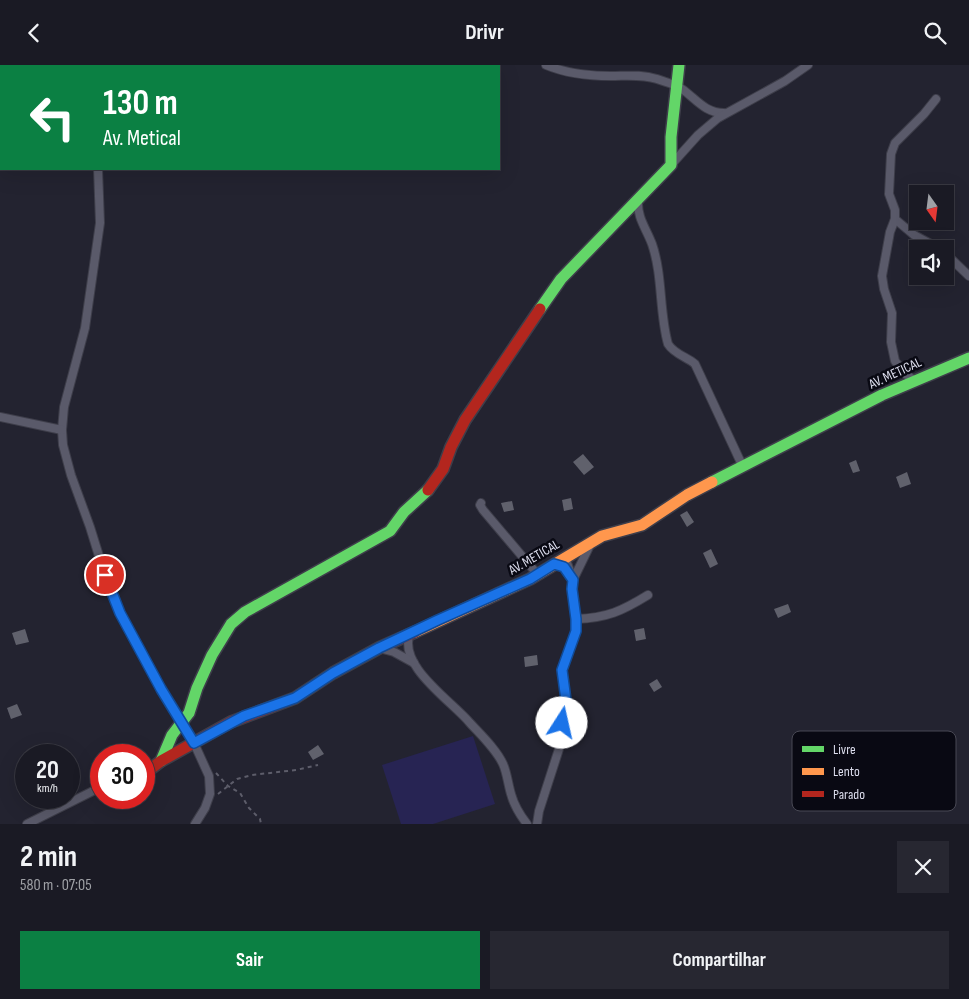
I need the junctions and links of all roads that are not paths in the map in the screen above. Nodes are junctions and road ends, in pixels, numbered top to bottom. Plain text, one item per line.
1 (546, 65) edge
2 (679, 65) edge
3 (808, 65) edge
4 (678, 87) junction
5 (936, 99) dead end
6 (724, 113) junction
7 (671, 165) junction
8 (98, 170) edge
9 (638, 200) junction
10 (895, 219) junction
11 (923, 240) edge
12 (954, 262) edge
13 (969, 276) edge
14 (969, 358) edge
15 (914, 380) junction
16 (0, 417) edge
17 (62, 430) junction
18 (743, 467) junction
19 (481, 503) dead end
20 (591, 543) junction
21 (565, 557) junction
22 (554, 564) junction
23 (569, 572) junction
24 (538, 575) junction
25 (573, 580) junction
26 (648, 595) dead end
27 (576, 619) junction
28 (410, 633) junction
29 (379, 648) junction
30 (414, 663) junction
31 (182, 723) junction
32 (194, 743) junction
33 (162, 761) junction
34 (155, 766) edge
35 (90, 792) edge
36 (27, 824) edge
37 (195, 824) edge
38 (526, 824) edge
39 (537, 824) edge

1 - 4 street
2 - 4 street
3 - 6 street
4 - 6 street
4 - 7 street
5 - 10 street
6 - 7 street
7 - 9 street
8 - 17 street
9 - 18 street
9 - 31 street
10 - 11 street
10 - 15 street
12 - 13 street
14 - 15 street, AV. METICAL
15 - 18 street, AV. METICAL
16 - 17 street
17 - 31 street
18 - 20 street, AV. METICAL
19 - 24 street
20 - 21 street, AV. METICAL
20 - 25 street
21 - 22 street, AV. METICAL
21 - 23 street
22 - 23 street
22 - 24 street, AV. METICAL
23 - 25 street
24 - 28 street, AV. METICAL
25 - 27 street
26 - 27 street
27 - 39 street
28 - 29 street, AV. METICAL
28 - 30 street
29 - 30 street
29 - 32 street, AV. METICAL
30 - 38 street
31 - 32 street
31 - 33 street
32 - 33 street, AV. METICAL
32 - 37 street
33 - 34 street, AV. METICAL
35 - 36 street

